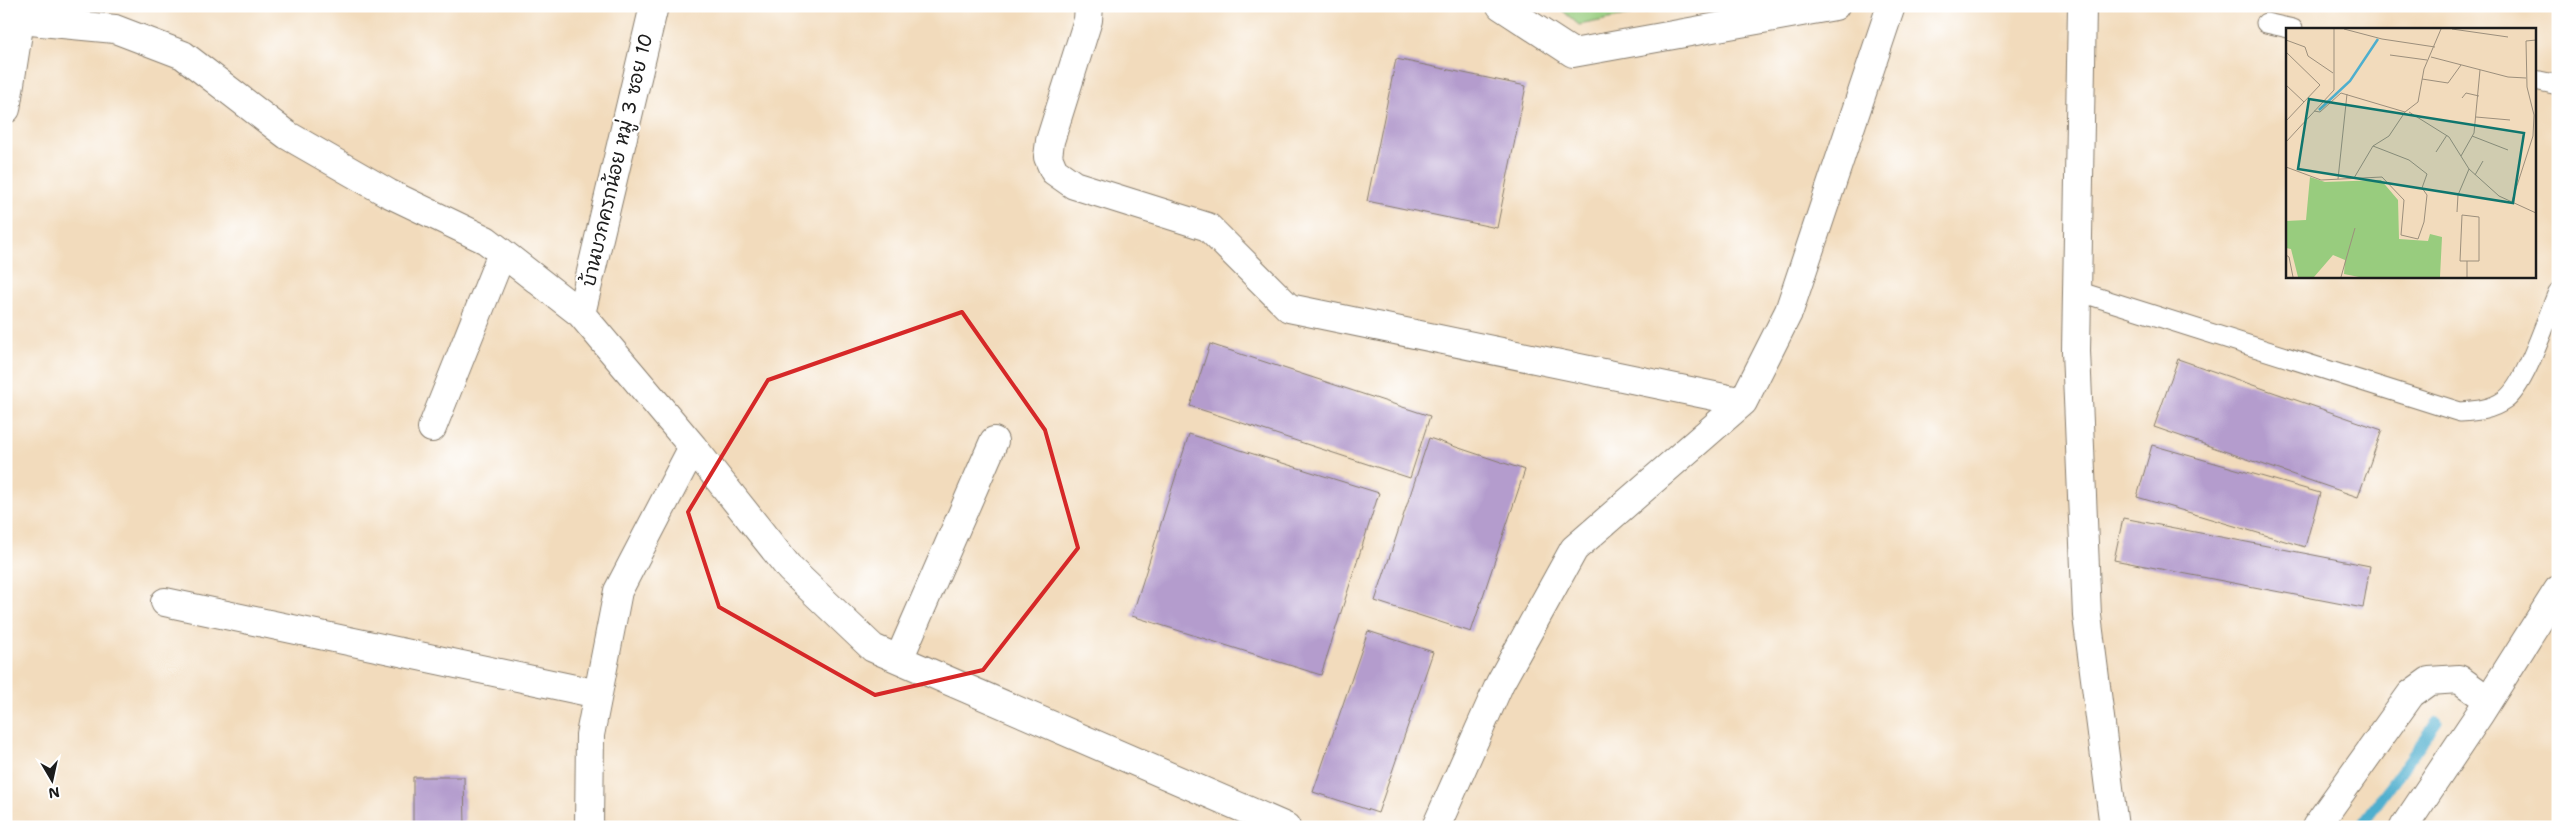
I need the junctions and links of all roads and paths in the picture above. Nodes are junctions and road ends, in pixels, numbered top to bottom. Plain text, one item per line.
1 (654, 6) edge
2 (1089, 6) edge
3 (1501, 6) edge
4 (1835, 6) edge
5 (1891, 6) edge
6 (2082, 6) edge
7 (13, 18) edge
8 (2266, 23) dead end
9 (2288, 28) edge
10 (2536, 80) edge
11 (2558, 85) edge
12 (6, 109) edge
13 (502, 253) junction
14 (2077, 291) junction
15 (2558, 292) edge
16 (581, 314) junction
17 (1743, 402) junction
18 (432, 428) dead end
19 (994, 441) dead end
20 (693, 447) junction
21 (2558, 590) edge
22 (165, 602) dead end
23 (899, 659) junction
24 (598, 694) junction
25 (2488, 700) junction
26 (589, 827) edge
27 (1286, 827) edge
28 (1436, 827) edge
29 (2114, 827) edge
30 (2316, 827) edge
31 (2404, 827) edge

1 - 16 street, บ้านบวกครกน้อย หมู่ 3 ซอย 10
2 - 17 street
3 - 4 street
5 - 17 street
6 - 14 street
7 - 12 street
7 - 13 street
8 - 9 lane
10 - 11 lane
13 - 16 street
13 - 18 street
14 - 15 lane
14 - 29 street
16 - 20 street
17 - 28 street
19 - 23 street
20 - 23 street
20 - 24 street
21 - 25 street
22 - 24 street
23 - 27 street
24 - 26 street
25 - 30 street
25 - 31 street

